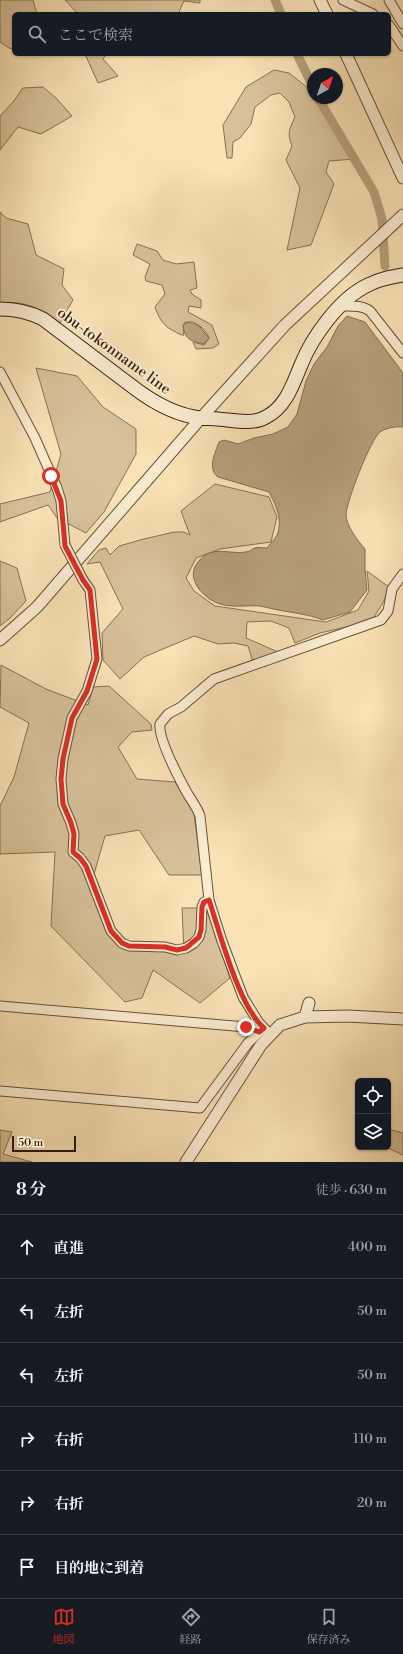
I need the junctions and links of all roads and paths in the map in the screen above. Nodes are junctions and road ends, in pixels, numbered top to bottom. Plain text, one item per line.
1 (320, 0) edge
2 (343, 0) edge
3 (389, 0) edge
4 (326, 12) edge
5 (369, 12) edge
6 (403, 24) edge
7 (391, 28) edge
8 (403, 46) edge
9 (347, 56) edge
10 (403, 178) edge
11 (403, 215) edge
12 (403, 275) edge
13 (342, 306) junction
14 (0, 309) edge
15 (403, 353) edge
16 (0, 372) edge
17 (201, 418) junction
18 (403, 574) edge
19 (0, 640) edge
20 (209, 900) junction
21 (309, 1003) dead end
22 (0, 1006) edge
23 (305, 1017) junction
24 (403, 1019) edge
25 (265, 1031) junction
26 (0, 1091) edge
27 (186, 1162) edge

1 - 4 street
2 - 5 street
3 - 6 street
7 - 8 street
9 - 10 street
11 - 17 street
12 - 13 main road, obu-tokonname line
13 - 15 street
13 - 17 main road, obu-tokonname line
14 - 17 main road, obu-tokonname line
16 - 20 street, bridge
17 - 19 street
18 - 20 street
20 - 25 street
21 - 23 street
22 - 25 street
23 - 24 street
23 - 25 street
25 - 26 street
25 - 27 street

